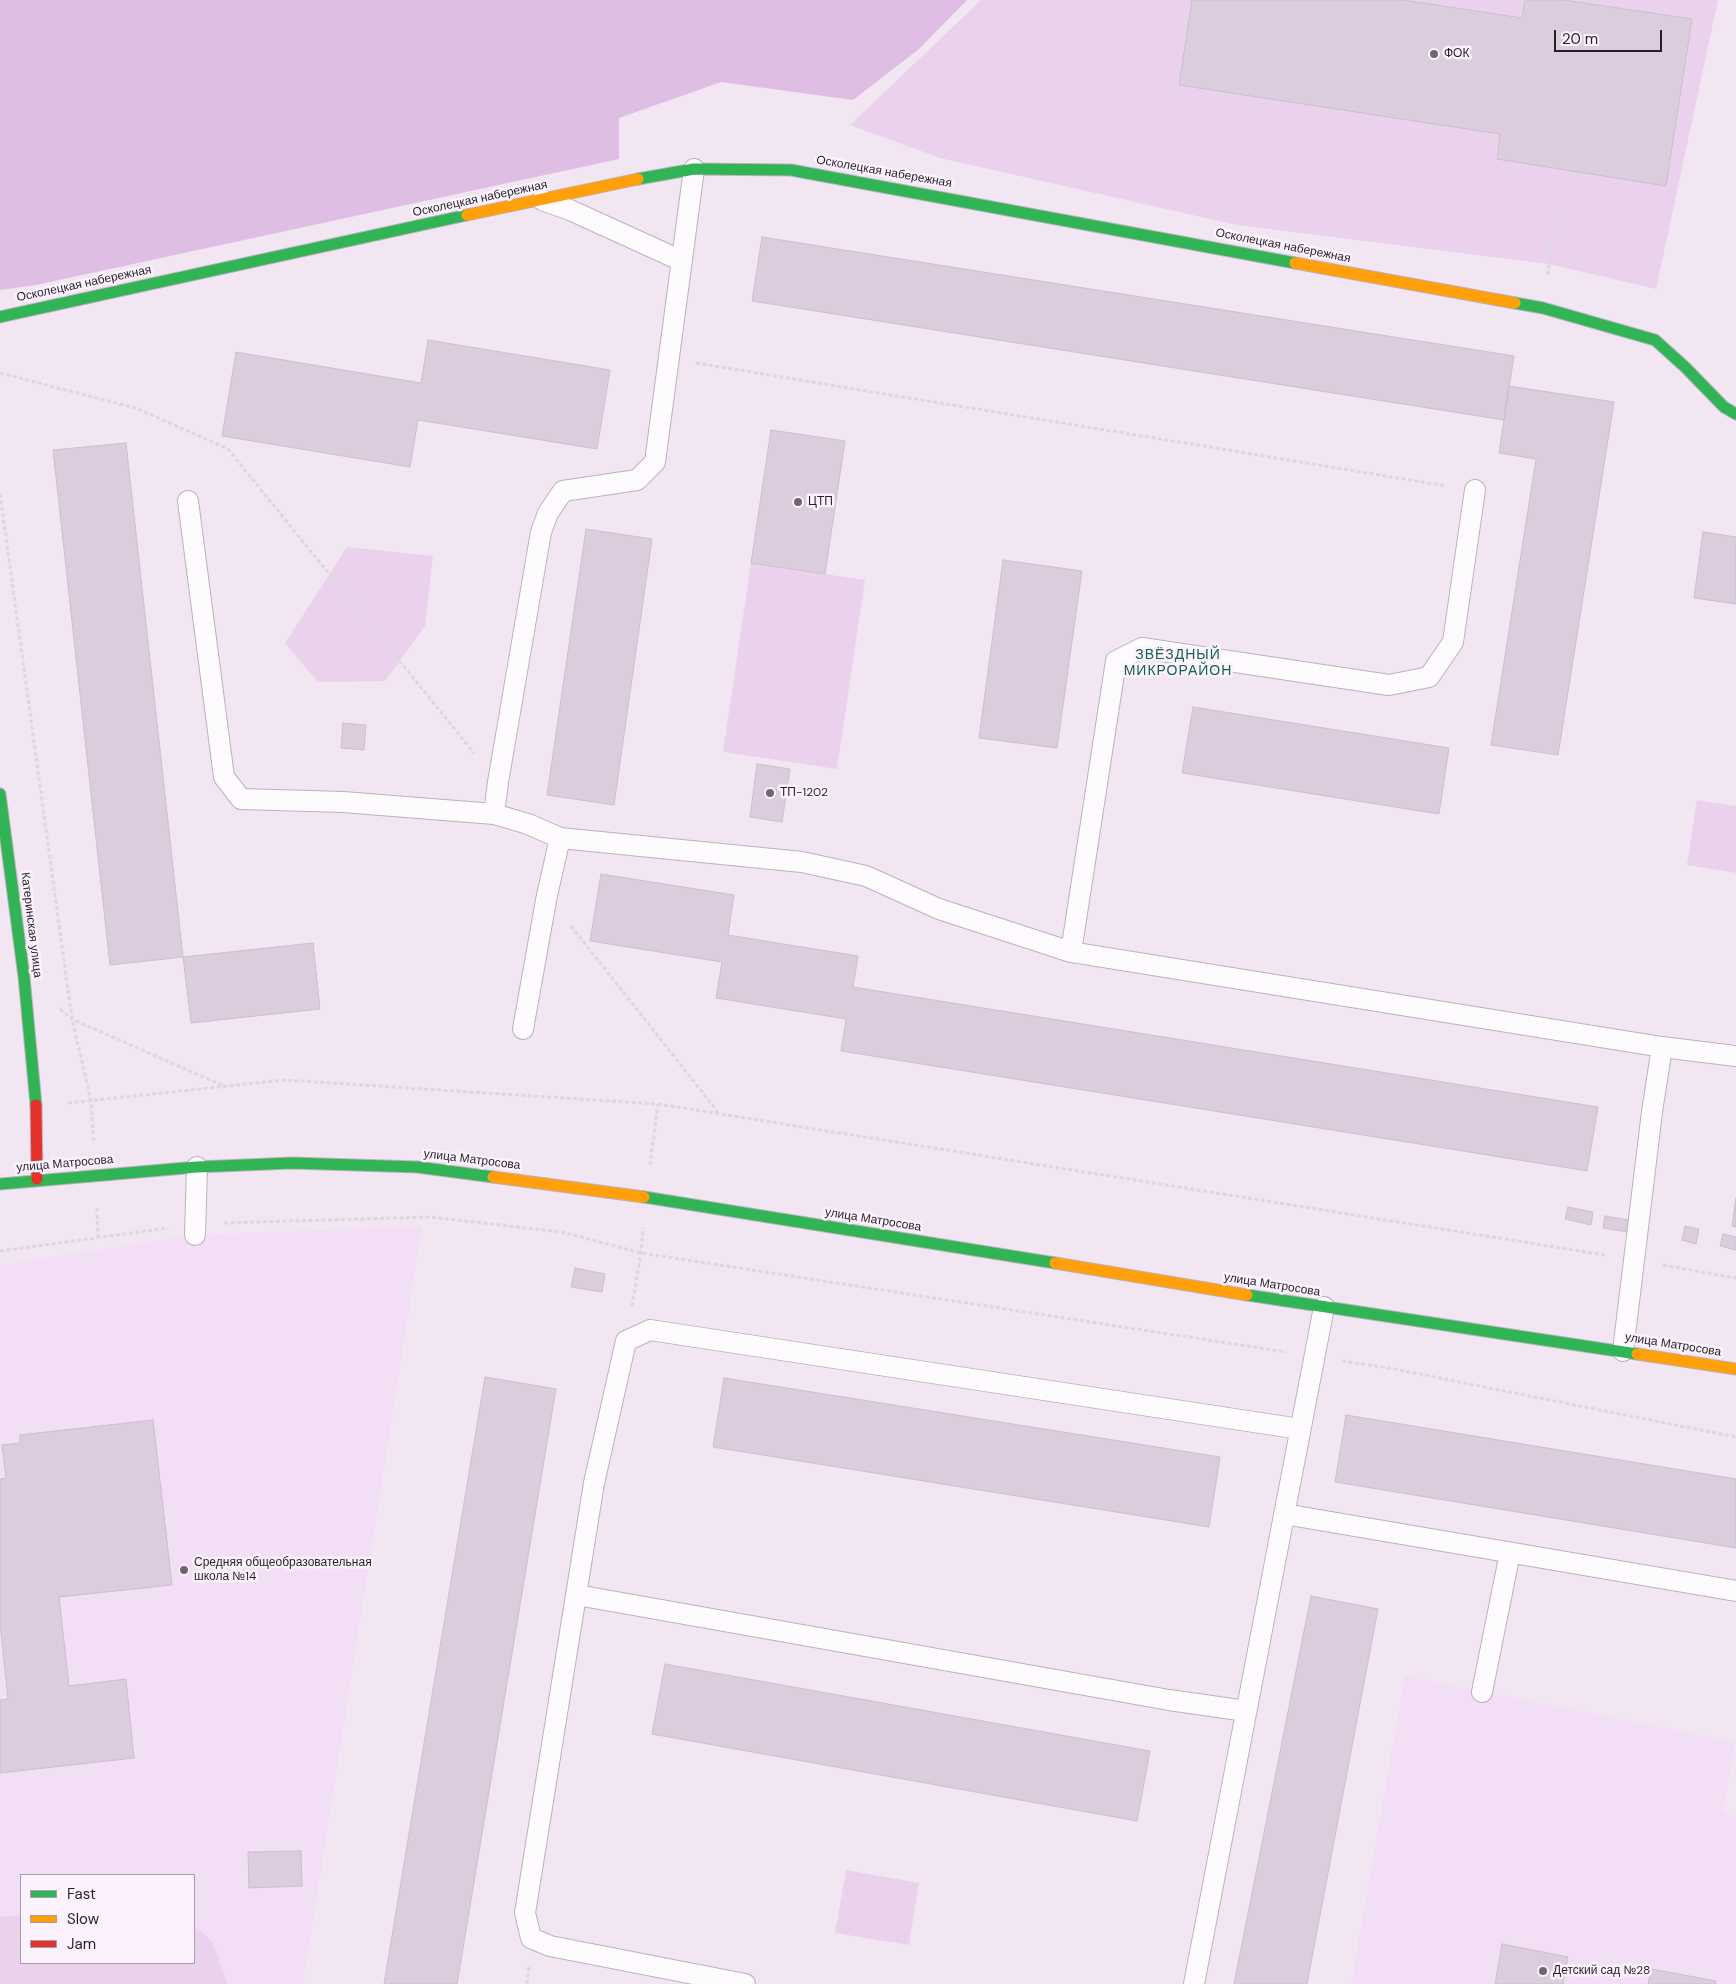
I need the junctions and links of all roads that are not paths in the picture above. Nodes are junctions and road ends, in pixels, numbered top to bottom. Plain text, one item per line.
1 (694, 169) junction
2 (542, 200) junction
3 (682, 261) junction
4 (0, 317) edge
5 (1736, 414) edge
6 (1475, 490) road end
7 (188, 501) dead end
8 (0, 794) edge
9 (494, 814) junction
10 (560, 838) junction
11 (1071, 952) junction
12 (523, 1029) dead end
13 (1662, 1046) junction
14 (1736, 1056) edge
15 (198, 1166) junction
16 (37, 1179) junction
17 (0, 1184) edge
18 (195, 1230) road end
19 (1324, 1307) junction
20 (1623, 1351) junction
21 (1736, 1369) edge
22 (1300, 1429) junction
23 (1284, 1514) junction
24 (1510, 1552) junction
25 (1736, 1590) edge
26 (578, 1595) junction
27 (1482, 1692) dead end
28 (1246, 1711) junction
29 (745, 1984) edge
30 (1194, 1984) edge

1 - 2 street, Осколецкая набережная
1 - 3 lane
1 - 5 street, Осколецкая набережная
2 - 3 lane
2 - 4 street, Осколецкая набережная
3 - 9 lane
6 - 11 lane
7 - 9 lane
8 - 16 street, Катеринская улица
9 - 10 lane
10 - 11 lane
10 - 12 lane
11 - 13 lane
13 - 14 lane
13 - 20 lane
15 - 16 street, улица Матросова
15 - 18 lane
15 - 19 street, улица Матросова
16 - 17 street, улица Матросова
19 - 20 street, улица Матросова
19 - 22 lane
20 - 21 street, улица Матросова
22 - 23 lane
22 - 26 lane
23 - 24 lane
23 - 28 lane
24 - 25 lane
24 - 27 lane
26 - 28 lane
26 - 29 lane
28 - 30 lane

